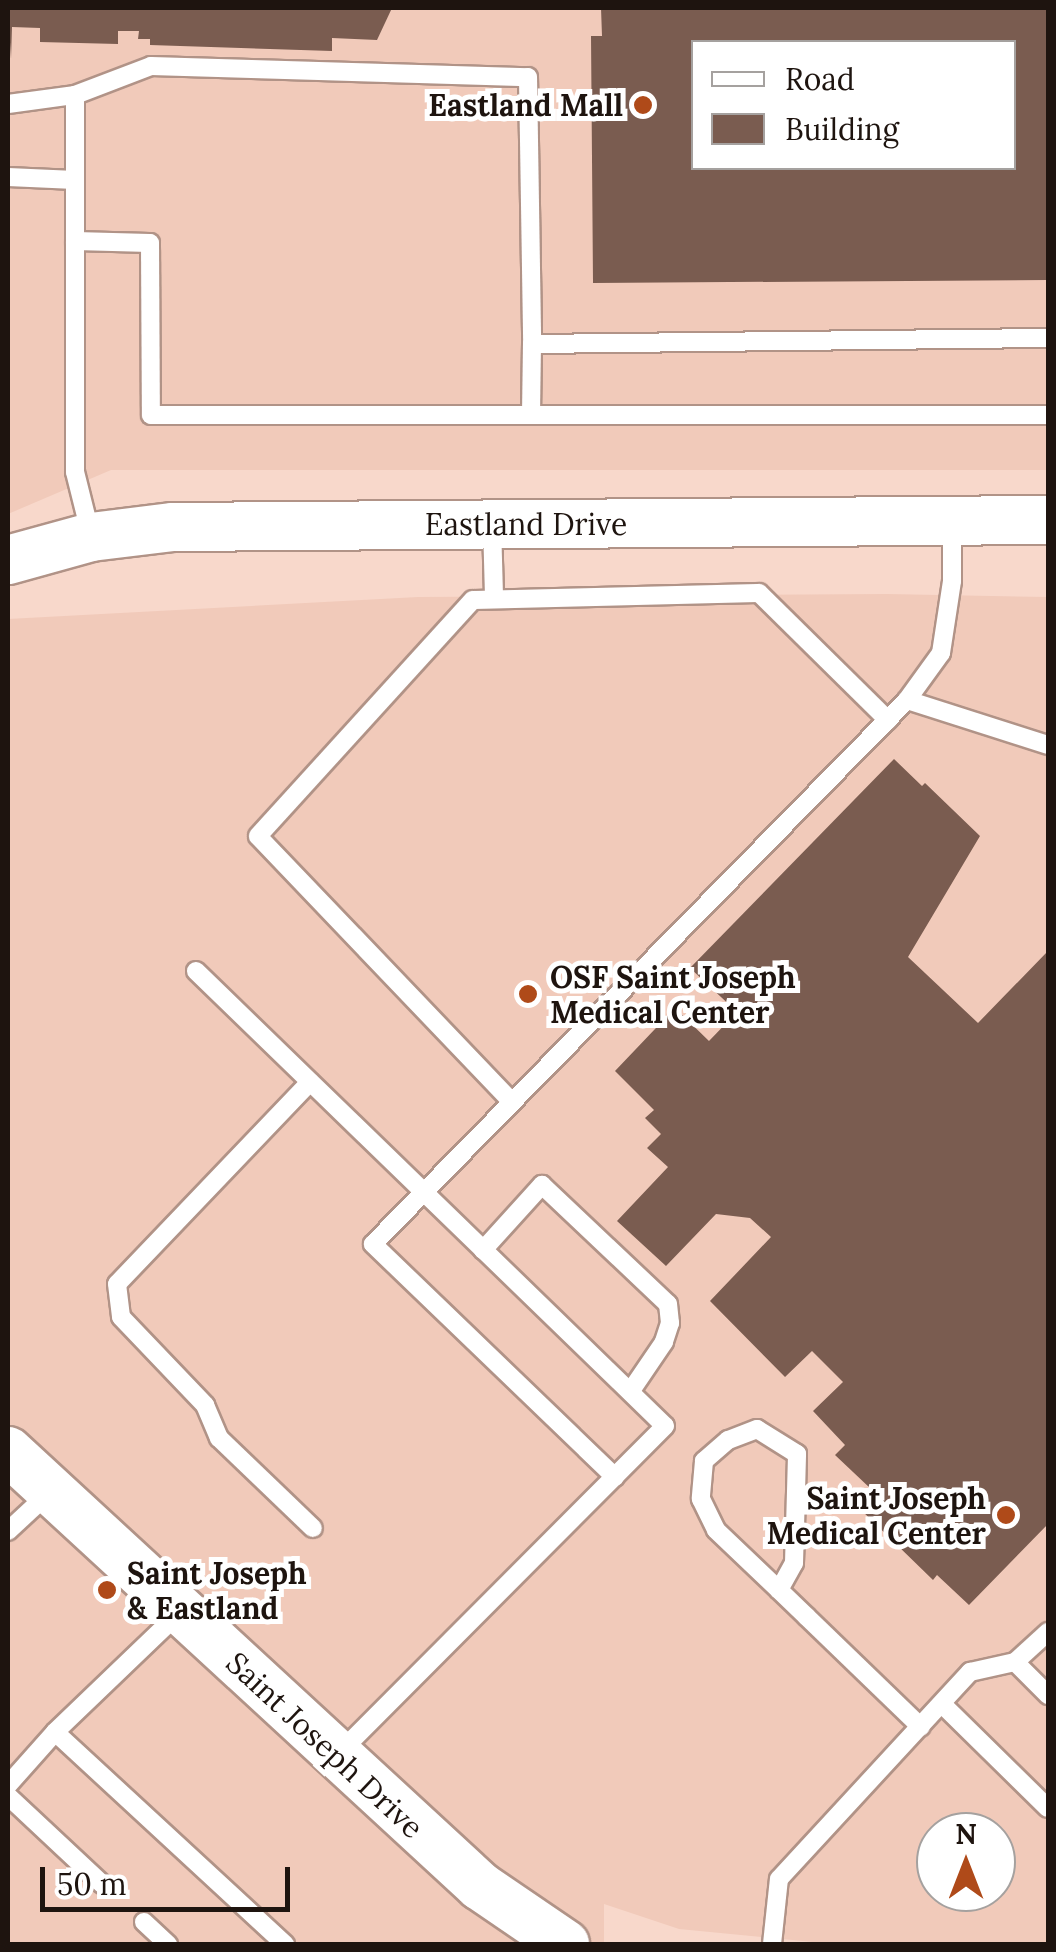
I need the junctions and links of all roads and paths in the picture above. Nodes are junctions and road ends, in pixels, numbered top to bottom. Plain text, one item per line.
1 (75, 95) junction
2 (8, 104) edge
3 (8, 177) edge
4 (75, 180) junction
5 (75, 241) junction
6 (1048, 338) edge
7 (532, 344) junction
8 (531, 415) junction
9 (1048, 415) edge
10 (1048, 520) edge
11 (952, 521) junction
12 (492, 524) junction
13 (91, 537) junction
14 (8, 560) edge
15 (494, 597) junction
16 (907, 700) junction
17 (888, 720) junction
18 (1048, 746) edge
19 (196, 972) dead end
20 (310, 1082) junction
21 (511, 1101) junction
22 (422, 1190) junction
23 (483, 1250) junction
24 (630, 1392) junction
25 (8, 1450) edge
26 (615, 1477) junction
27 (50, 1491) junction
28 (313, 1528) dead end
29 (8, 1530) edge
30 (779, 1590) junction
31 (180, 1611) junction
32 (1048, 1632) edge
33 (1015, 1662) junction
34 (1048, 1695) edge
35 (942, 1704) junction
36 (921, 1727) junction
37 (56, 1732) junction
38 (337, 1756) junction
39 (8, 1786) edge
40 (8, 1796) edge
41 (1048, 1808) edge
42 (102, 1884) dead end
43 (144, 1922) dead end
44 (168, 1944) edge
45 (285, 1944) edge
46 (565, 1944) edge
47 (772, 1944) edge

1 - 2 lane
1 - 4 lane
1 - 7 lane
3 - 4 lane
4 - 5 lane
5 - 8 lane
5 - 13 lane
6 - 7 lane
7 - 8 lane
8 - 9 lane
10 - 11 main road, Eastland Drive
11 - 12 main road, Eastland Drive
11 - 16 lane
12 - 13 main road, Eastland Drive
12 - 15 lane
13 - 14 main road, Eastland Drive
15 - 17 lane
15 - 21 lane
16 - 17 lane
16 - 18 lane
17 - 21 lane
19 - 20 lane
20 - 22 lane
20 - 28 lane
21 - 22 lane
22 - 23 lane
22 - 26 lane
23 - 24 lane
23 - 24 lane
24 - 26 lane
25 - 27 main road, Saint Joseph Drive
26 - 38 lane
27 - 29 lane
27 - 31 main road, Saint Joseph Drive
30 - 30 lane
30 - 36 lane
31 - 37 lane
31 - 38 main road, Saint Joseph Drive
32 - 33 lane
33 - 34 lane
33 - 35 lane
35 - 36 lane
35 - 41 lane
36 - 47 lane
37 - 39 lane
37 - 45 lane
38 - 46 main road, Saint Joseph Drive
40 - 42 lane
43 - 44 lane

